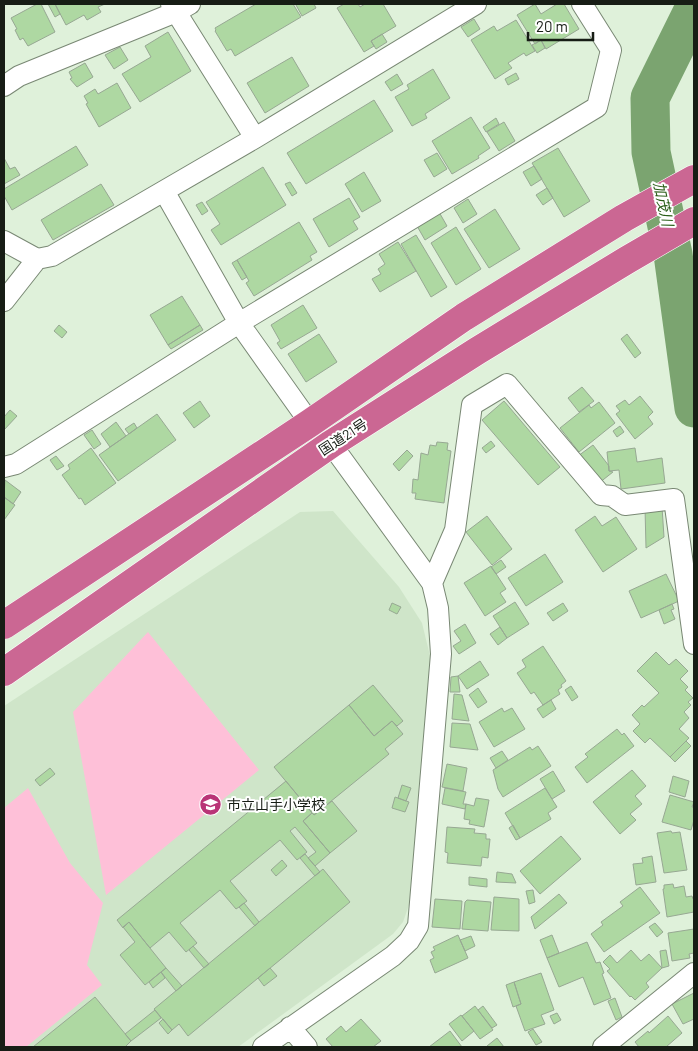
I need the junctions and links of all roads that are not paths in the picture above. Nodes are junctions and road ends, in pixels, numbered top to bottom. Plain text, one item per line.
1 (476, 4) edge
2 (582, 4) edge
3 (179, 7) edge
4 (4, 86) edge
5 (255, 138) junction
6 (686, 183) edge
7 (164, 191) junction
8 (687, 225) edge
9 (4, 241) edge
10 (37, 259) junction
11 (4, 301) edge
12 (238, 323) junction
13 (310, 423) junction
14 (331, 444) junction
15 (4, 467) edge
16 (432, 583) junction
17 (4, 625) edge
18 (694, 644) edge
19 (4, 672) edge
20 (694, 973) edge
21 (290, 1027) junction
22 (606, 1046) edge
23 (263, 1047) edge
24 (306, 1047) edge

1 - 5 street
2 - 12 street
3 - 4 street
3 - 5 street
5 - 7 street
6 - 13 highway
7 - 10 street
7 - 12 street
8 - 14 highway, 国道21号
9 - 10 street
10 - 11 street
12 - 13 street
12 - 15 street
13 - 17 highway
14 - 16 street
14 - 19 highway, 国道21号
16 - 18 street
16 - 21 street
20 - 22 street
21 - 23 street
21 - 24 street

